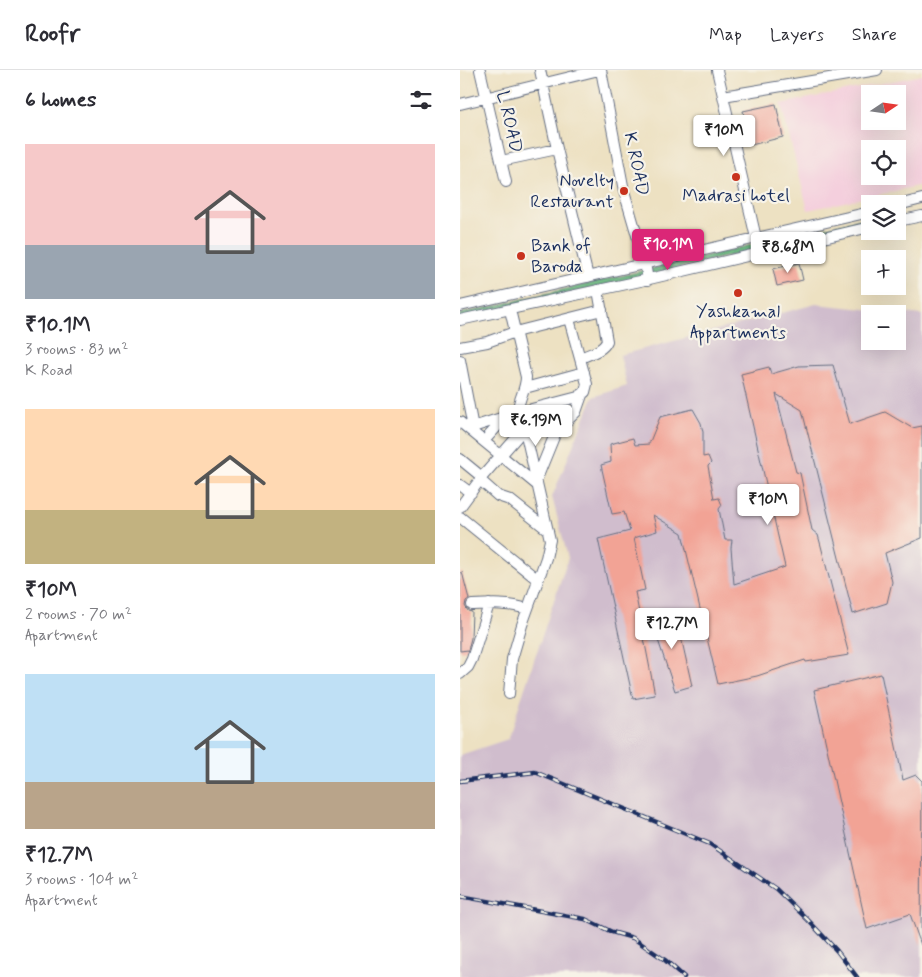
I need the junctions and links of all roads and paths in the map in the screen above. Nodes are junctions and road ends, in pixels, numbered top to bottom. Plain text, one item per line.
1 (480, 70) edge
2 (540, 70) edge
3 (600, 70) edge
4 (717, 70) edge
5 (877, 70) edge
6 (543, 83) junction
7 (723, 96) junction
8 (486, 98) junction
9 (460, 104) edge
10 (556, 149) junction
11 (501, 161) junction
12 (506, 182) dead end
13 (922, 199) edge
14 (906, 203) edge
15 (861, 214) edge
16 (922, 216) edge
17 (906, 219) edge
18 (861, 229) edge
19 (756, 238) junction
20 (645, 264) junction
21 (588, 277) junction
22 (648, 280) junction
23 (598, 290) junction
24 (460, 306) edge
25 (510, 310) junction
26 (602, 310) junction
27 (569, 319) junction
28 (460, 320) edge
29 (515, 332) junction
30 (460, 347) edge
31 (580, 358) junction
32 (460, 360) edge
33 (584, 372) junction
34 (525, 388) junction
35 (582, 395) junction
36 (520, 412) junction
37 (505, 417) junction
38 (460, 422) edge
39 (560, 422) junction
40 (524, 430) junction
41 (474, 431) junction
42 (484, 441) junction
43 (501, 455) junction
44 (460, 459) edge
45 (481, 479) junction
46 (537, 483) junction
47 (460, 485) edge
48 (470, 493) junction
49 (460, 507) edge
50 (460, 517) edge
51 (548, 530) junction
52 (538, 580) junction
53 (489, 604) junction
54 (472, 605) dead end
55 (528, 609) junction
56 (460, 674) edge
57 (509, 694) dead end

1 - 8 street, L ROAD
2 - 6 street
3 - 6 street
3 - 20 street, K ROAD
4 - 7 street
5 - 7 street
6 - 8 street
6 - 10 street
7 - 19 street
8 - 9 street
8 - 11 street, L ROAD
10 - 11 street
10 - 21 street
11 - 12 street, L ROAD
13 - 14 street
15 - 19 street
16 - 17 street
18 - 22 street
19 - 20 street
20 - 21 street
20 - 22 street, K ROAD
21 - 24 street
22 - 23 street
23 - 25 street
23 - 26 street
25 - 28 street
25 - 29 street
26 - 27 street
26 - 31 street
27 - 29 street
27 - 31 street
29 - 30 street
29 - 34 street
31 - 33 street
32 - 41 street
33 - 34 street
33 - 35 street
34 - 36 street
35 - 36 street
35 - 39 street
36 - 37 street
36 - 40 street
37 - 41 street
37 - 42 street
38 - 41 street
39 - 40 street
39 - 46 street
40 - 43 street
40 - 46 street
41 - 42 street
42 - 43 street
43 - 45 street
43 - 46 street
44 - 45 street
45 - 48 street
45 - 51 street
46 - 51 street
47 - 48 street
48 - 49 street
50 - 52 street
51 - 52 street
52 - 55 street
53 - 54 street
53 - 55 street
53 - 56 street
55 - 57 street

